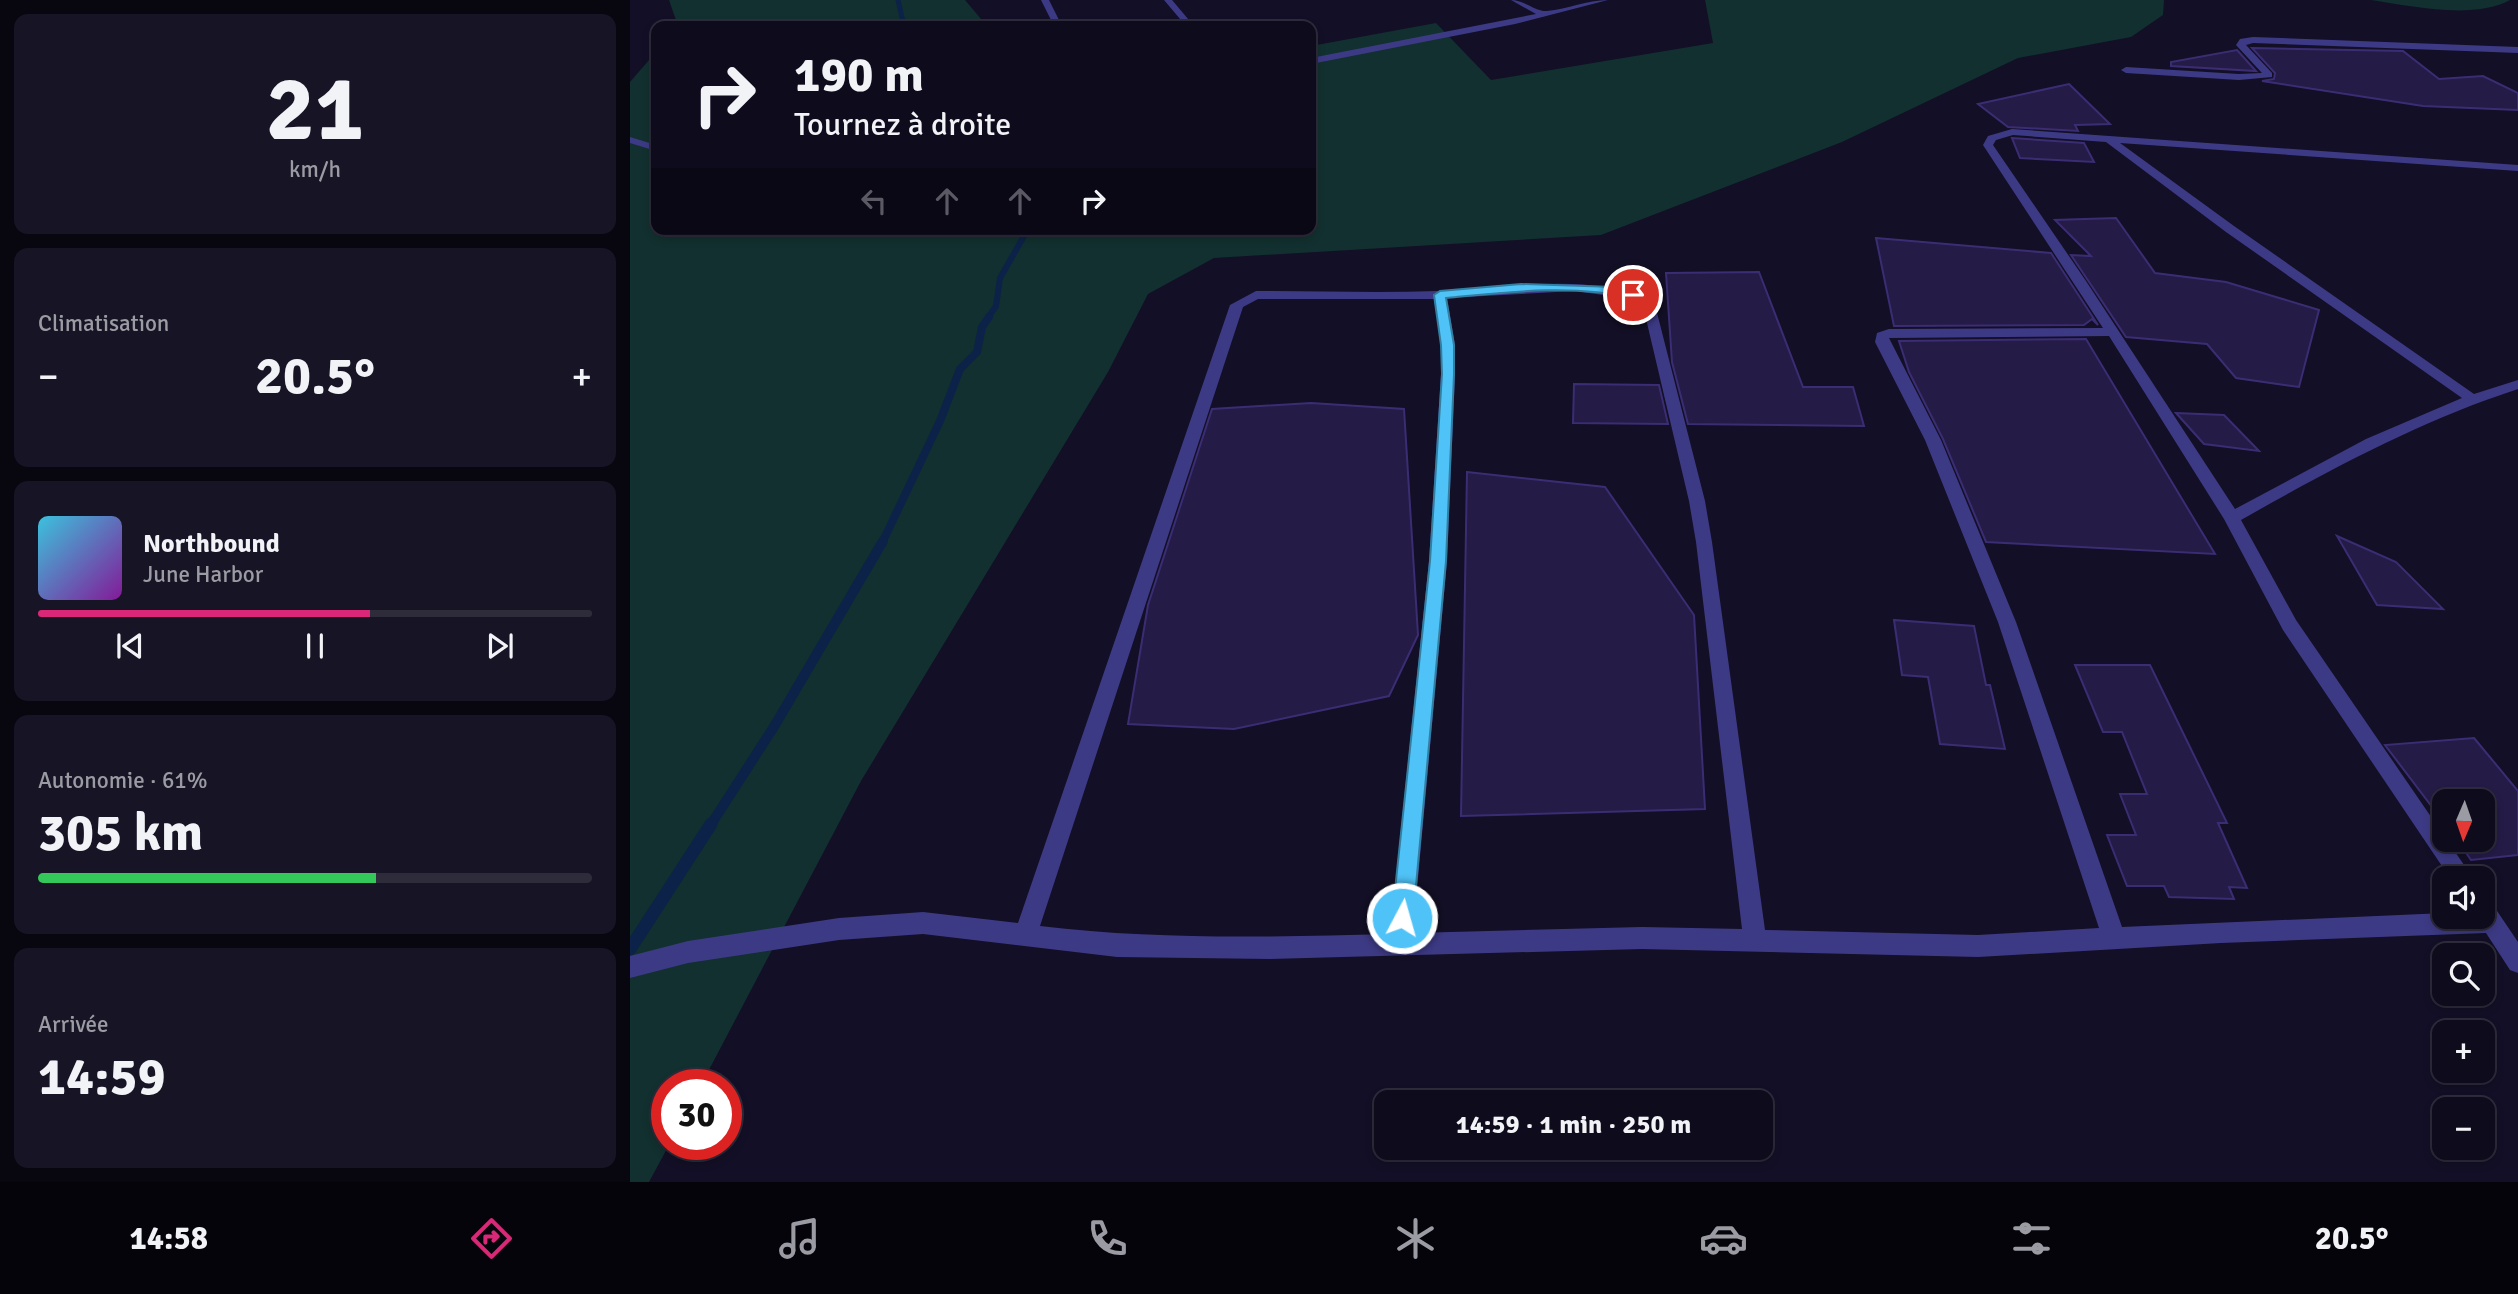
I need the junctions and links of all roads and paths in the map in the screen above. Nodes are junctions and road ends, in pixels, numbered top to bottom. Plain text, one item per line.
1 (1045, 0) edge
2 (1168, 0) edge
3 (1516, 0) edge
4 (1604, 0) edge
5 (1543, 14) junction
6 (1056, 21) edge
7 (1186, 21) edge
8 (2518, 50) edge
9 (1316, 60) edge
10 (2126, 70) dead end
11 (630, 140) edge
12 (2111, 141) junction
13 (651, 146) edge
14 (2518, 168) edge
15 (1440, 295) junction
16 (2113, 332) junction
17 (2518, 384) edge
18 (2471, 398) junction
19 (2232, 518) junction
20 (2454, 866) edge
21 (2432, 919) edge
22 (2495, 927) edge
23 (1026, 934) junction
24 (2113, 938) junction
25 (1755, 941) junction
26 (1400, 945) junction
27 (2518, 962) edge
28 (630, 967) edge

1 - 6 street
2 - 7 street
3 - 5 street
4 - 5 street
5 - 9 street
8 - 10 street
11 - 13 street
12 - 14 street
12 - 16 street
12 - 18 street
15 - 23 street
15 - 25 street
15 - 26 street
16 - 19 street
16 - 24 street
17 - 18 street
18 - 19 street
19 - 20 street
21 - 24 street
22 - 27 street
23 - 26 street
23 - 28 street
24 - 25 street
25 - 26 street

